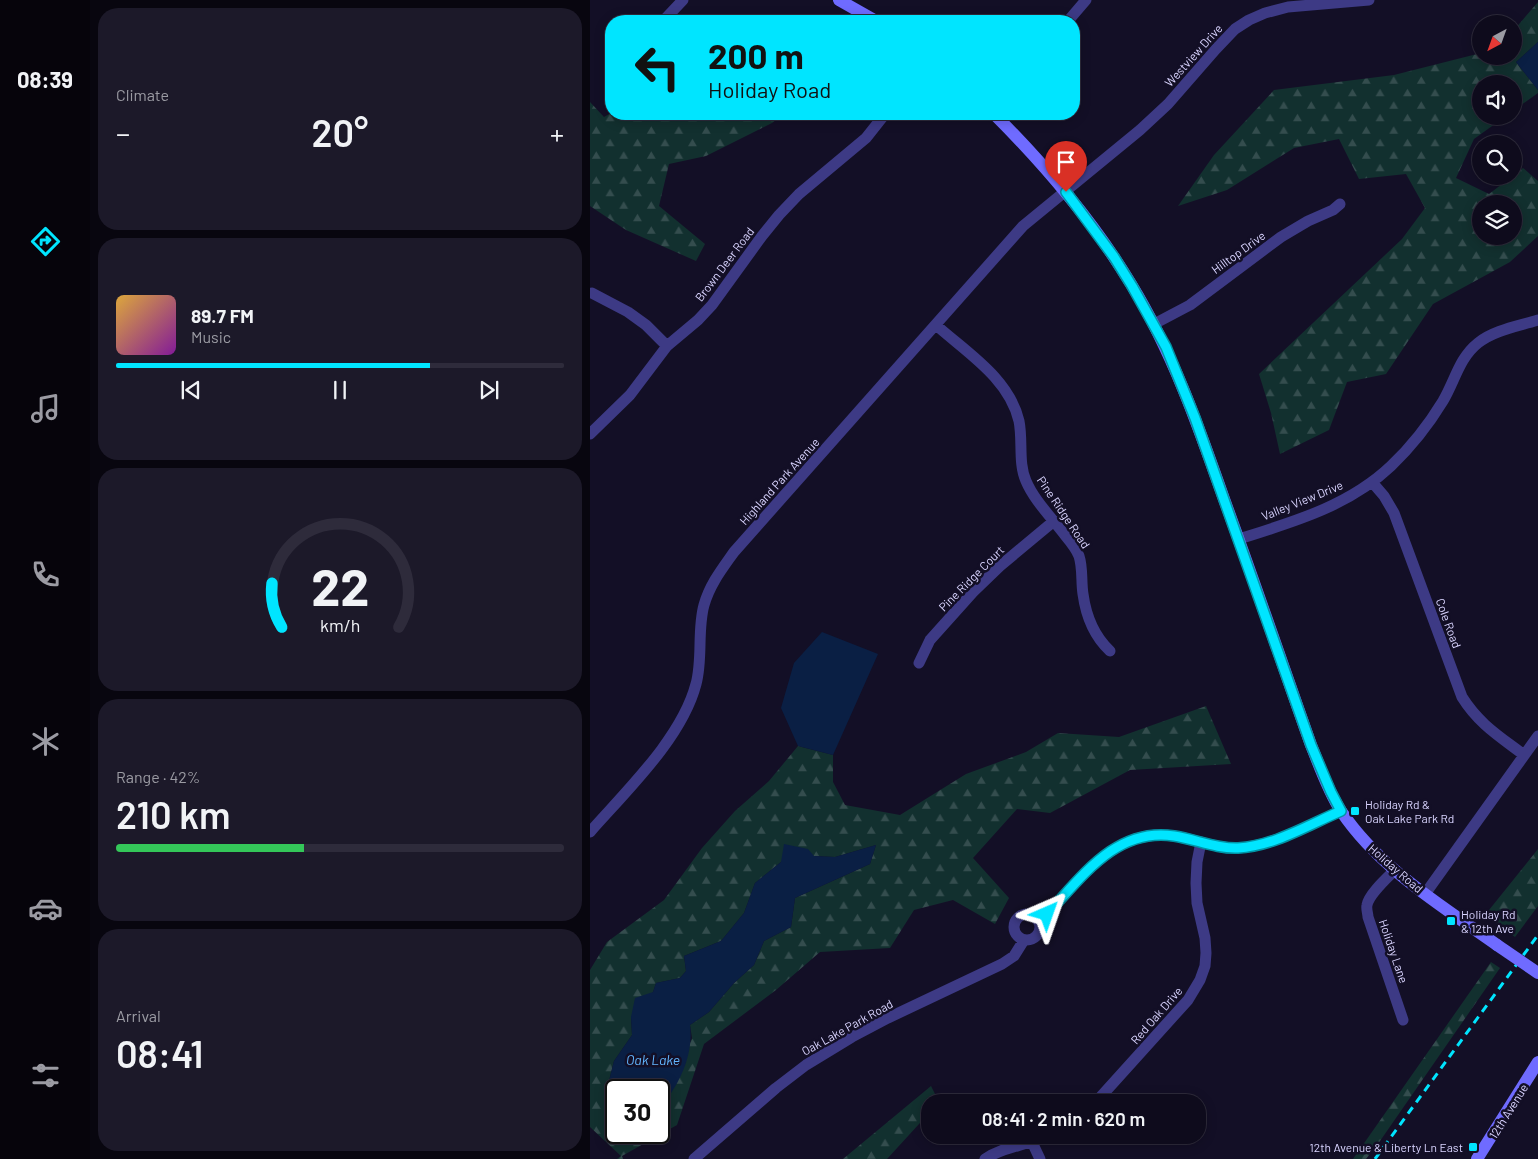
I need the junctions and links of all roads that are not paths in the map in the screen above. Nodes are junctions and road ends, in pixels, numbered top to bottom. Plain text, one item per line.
1 (683, 0) edge
2 (839, 0) edge
3 (1086, 0) edge
4 (1369, 0) edge
5 (669, 15) edge
6 (865, 15) edge
7 (1073, 15) edge
8 (880, 120) edge
9 (1000, 120) edge
10 (1066, 192) junction
11 (1340, 204) dead end
12 (592, 293) dead end
13 (1538, 320) edge
14 (936, 324) junction
15 (1154, 324) junction
16 (667, 346) junction
17 (590, 434) edge
18 (1372, 482) junction
19 (1054, 521) junction
20 (1239, 539) junction
21 (1110, 651) dead end
22 (919, 663) dead end
23 (1538, 736) edge
24 (1524, 755) junction
25 (1341, 811) junction
26 (590, 832) edge
27 (1202, 842) junction
28 (1395, 870) junction
29 (1425, 894) junction
30 (1038, 921) junction
31 (1024, 940) junction
32 (1538, 973) edge
33 (1403, 1020) dead end
34 (1538, 1062) edge
35 (1103, 1094) edge
36 (1021, 1144) edge
37 (1033, 1144) edge
38 (694, 1159) edge
39 (985, 1159) edge
40 (1040, 1159) edge
41 (1477, 1159) edge

1 - 5 street
2 - 6 street
3 - 7 street
4 - 10 street, Westview Drive
8 - 16 street, Brown Deer Road
9 - 10 street, Holiday Road
10 - 14 street, Highland Park Avenue
10 - 15 street, Holiday Road
11 - 15 street, Hilltop Drive
12 - 16 street
13 - 18 street, Valley View Drive
14 - 19 street, Pine Ridge Road
14 - 26 street, Highland Park Avenue
15 - 20 street, Holiday Road
16 - 17 street, Brown Deer Road
18 - 20 street, Valley View Drive
18 - 24 street, Cole Road
19 - 21 street, Pine Ridge Road
19 - 22 street, Pine Ridge Court
20 - 25 street, Holiday Road
23 - 24 street
24 - 29 street
25 - 27 street, Oak Lake Park Road
25 - 28 street, Holiday Road
27 - 30 street, Oak Lake Park Road
27 - 35 street, Red Oak Drive
28 - 29 street, Holiday Road
28 - 33 street, Holiday Lane
29 - 32 street, Holiday Road, bridge
30 - 31 street, Oak Lake Park Road
30 - 31 street
31 - 38 street, Oak Lake Park Road
34 - 41 street, 12th Avenue
36 - 39 street
37 - 40 street

